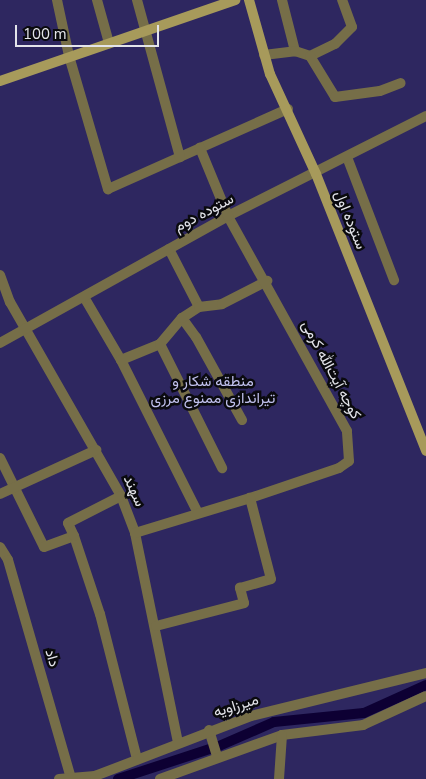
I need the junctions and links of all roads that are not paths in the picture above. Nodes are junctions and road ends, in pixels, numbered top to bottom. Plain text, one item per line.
1 (58, 0) edge
2 (98, 0) edge
3 (137, 0) edge
4 (234, 0) edge
5 (249, 0) edge
6 (282, 0) edge
7 (342, 0) edge
8 (144, 31) junction
9 (109, 43) junction
10 (295, 51) junction
11 (264, 55) junction
12 (69, 56) junction
13 (310, 56) junction
14 (0, 81) edge
15 (401, 83) dead end
16 (288, 109) junction
17 (426, 116) edge
18 (200, 148) junction
19 (180, 157) junction
20 (347, 157) junction
21 (316, 174) junction
22 (228, 216) junction
23 (169, 249) junction
24 (0, 275) edge
25 (394, 280) dead end
26 (267, 281) junction
27 (84, 297) junction
28 (199, 308) junction
29 (182, 318) junction
30 (26, 330) junction
31 (0, 343) edge
32 (160, 344) junction
33 (121, 360) junction
34 (242, 420) dead end
35 (96, 450) junction
36 (426, 452) edge
37 (0, 458) edge
38 (222, 468) dead end
39 (15, 487) junction
40 (0, 494) edge
41 (121, 496) junction
42 (250, 498) junction
43 (198, 514) junction
44 (135, 533) junction
45 (74, 536) junction
46 (0, 547) edge
47 (156, 626) junction
48 (426, 673) edge
49 (426, 696) edge
50 (211, 735) junction
51 (282, 735) junction
52 (178, 742) junction
53 (217, 754) junction
54 (137, 759) junction
55 (71, 778) edge
56 (163, 778) edge
57 (59, 779) edge
58 (278, 779) edge

1 - 12 street
2 - 9 street
3 - 8 street
4 - 8 street
5 - 11 street, ستوده اول
6 - 10 street
7 - 13 street
8 - 9 street
8 - 19 street
9 - 12 street
10 - 11 street
10 - 13 street
11 - 16 street, ستوده اول
12 - 14 street
12 - 19 street
13 - 15 street
16 - 18 street
16 - 21 street, ستوده اول
17 - 20 street, ستوده دوم
18 - 19 street
18 - 22 street, کوچه آیت‌الله کرمی
20 - 21 street, ستوده دوم
20 - 25 street
21 - 22 street, ستوده دوم
21 - 36 street, ستوده اول
22 - 23 street, ستوده دوم
22 - 26 street, کوچه آیت‌الله کرمی
23 - 27 street, ستوده دوم
23 - 28 street
24 - 30 street, سهند
26 - 28 street
26 - 42 street, کوچه آیت‌الله کرمی
27 - 30 street, ستوده دوم
27 - 33 street
28 - 29 street
29 - 32 street
29 - 34 street
30 - 31 street, ستوده دوم
30 - 35 street, سهند
32 - 33 street
32 - 38 street
33 - 43 street
35 - 39 street
35 - 41 street, سهند
37 - 39 street
39 - 40 street
39 - 45 street
41 - 44 street, سهند
41 - 45 street
42 - 43 street, کوچه آیت‌الله کرمی
42 - 47 street
43 - 44 street, کوچه آیت‌الله کرمی
44 - 47 street, سهند
45 - 54 street
46 - 55 street, داد
47 - 52 street, سهند
48 - 50 street, میرزاویه
49 - 51 street
50 - 52 street, میرزاویه
50 - 53 street
51 - 53 street
51 - 58 street
52 - 54 street, میرزاویه
53 - 56 street
54 - 55 street, میرزاویه
55 - 57 street, میرزاویه

